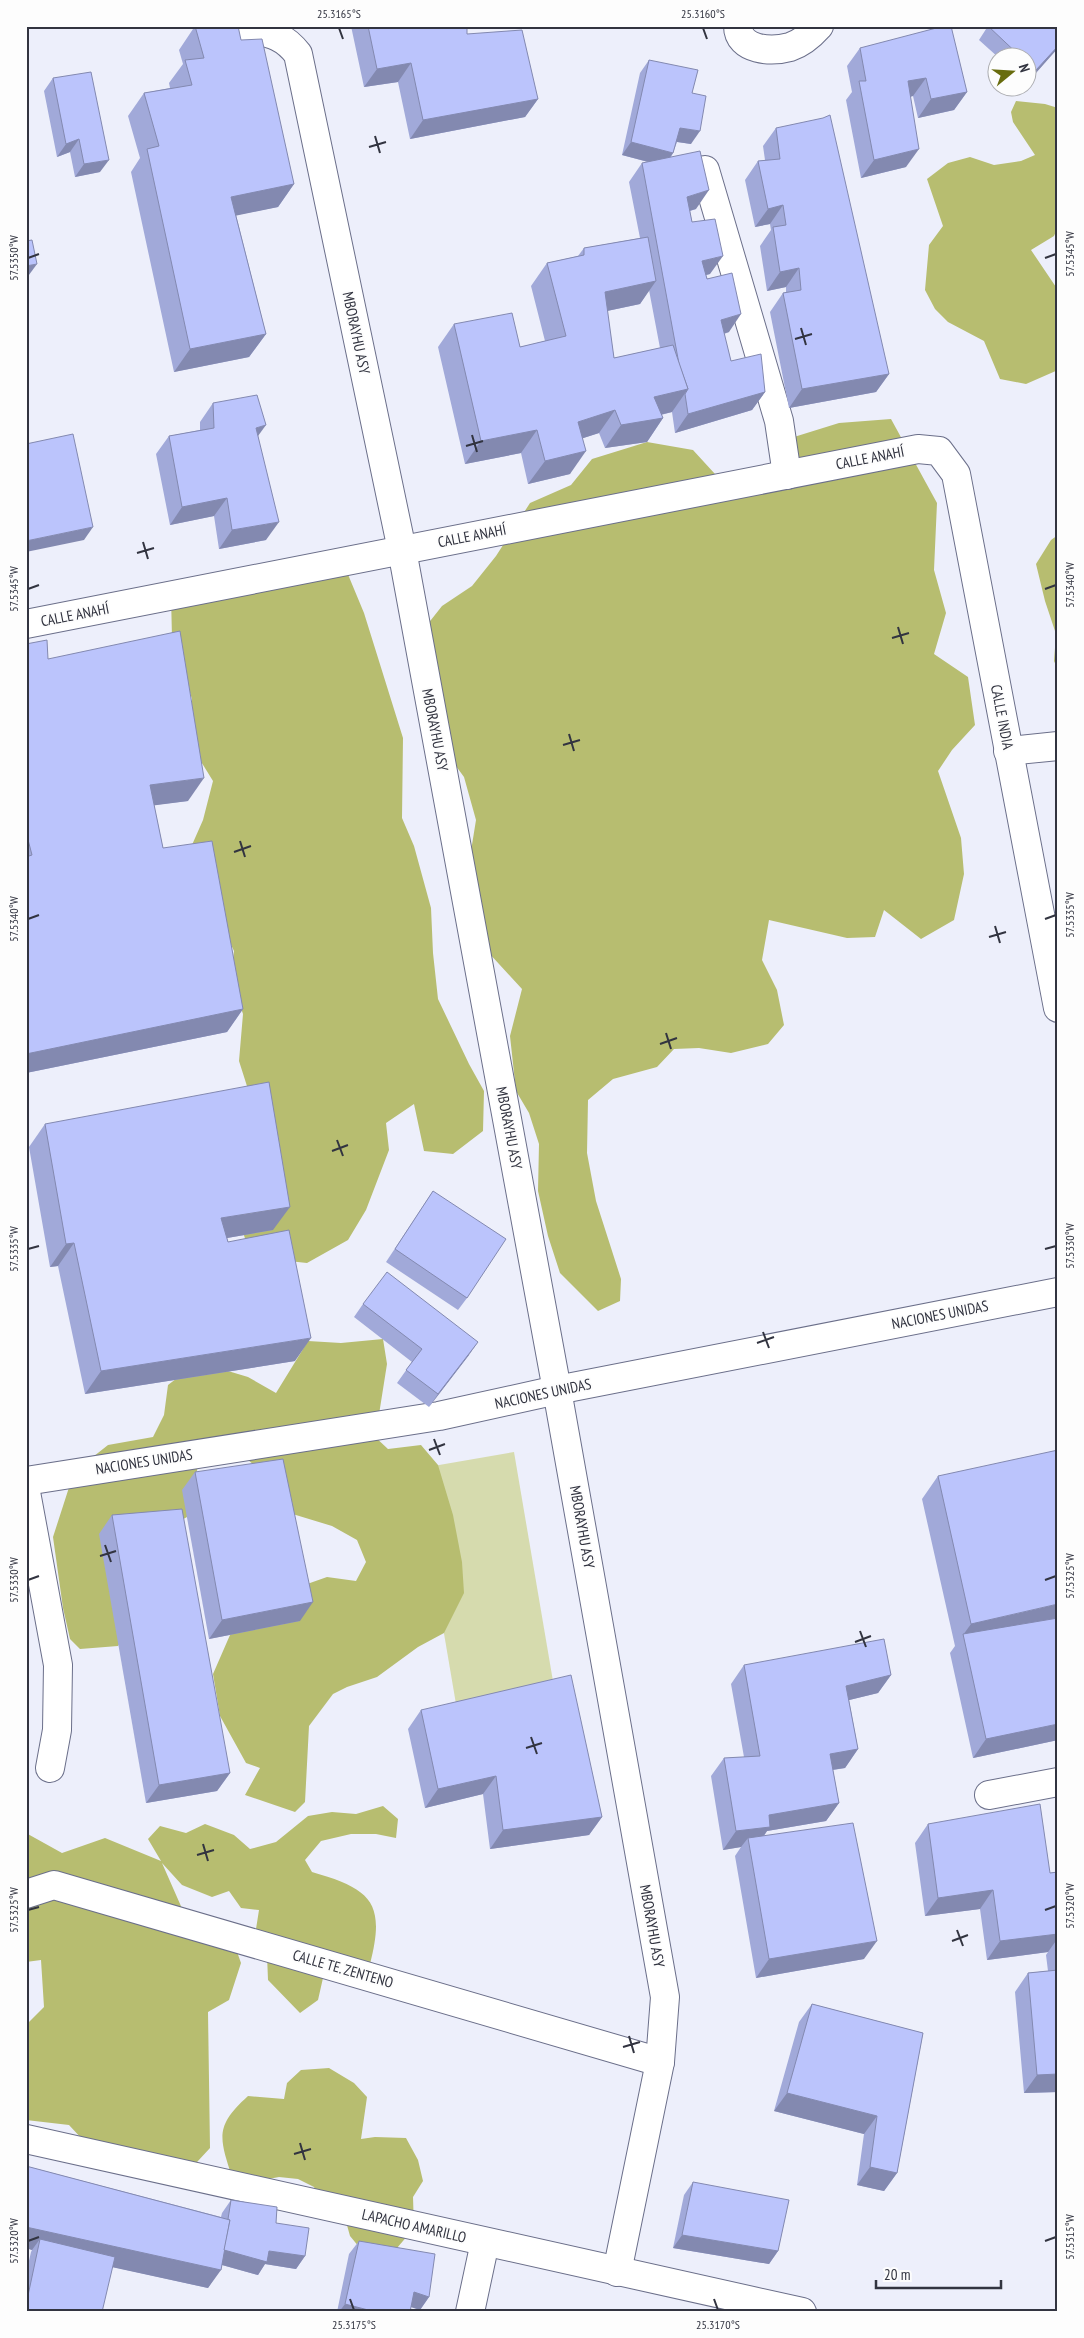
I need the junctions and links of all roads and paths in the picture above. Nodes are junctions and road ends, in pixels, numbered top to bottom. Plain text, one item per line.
1 (239, 26) edge
2 (738, 26) edge
3 (819, 26) edge
4 (705, 170) edge
5 (918, 448) joint
6 (787, 475) junction
7 (402, 550) junction
8 (26, 624) edge
9 (1058, 746) edge
10 (1008, 751) junction
11 (1058, 1008) edge
12 (1058, 1292) edge
13 (557, 1390) junction
14 (26, 1482) edge
15 (26, 1492) edge
16 (50, 1768) dead end
17 (1058, 1782) edge
18 (989, 1795) dead end
19 (26, 1894) edge
20 (660, 2062) junction
21 (26, 2139) edge
22 (485, 2242) junction
23 (617, 2272) junction
24 (470, 2312) edge
25 (802, 2312) edge

1 - 7 street, MBORAYHU ASY
2 - 3 street
4 - 6 street
5 - 6 street, CALLE ANAHÍ
5 - 10 street, CALLE INDIA
6 - 7 street, CALLE ANAHÍ
7 - 8 street, CALLE ANAHÍ
7 - 13 street, MBORAYHU ASY
9 - 10 street
10 - 11 street, CALLE INDIA
12 - 13 street, NACIONES UNIDAS
13 - 14 street, NACIONES UNIDAS
13 - 20 street, MBORAYHU ASY
15 - 16 street
17 - 18 street
19 - 20 street, CALLE TE. ZENTENO
20 - 23 street, MBORAYHU ASY
21 - 22 street, LAPACHO AMARILLO
22 - 23 street, LAPACHO AMARILLO
22 - 24 street
23 - 25 street, LAPACHO AMARILLO

